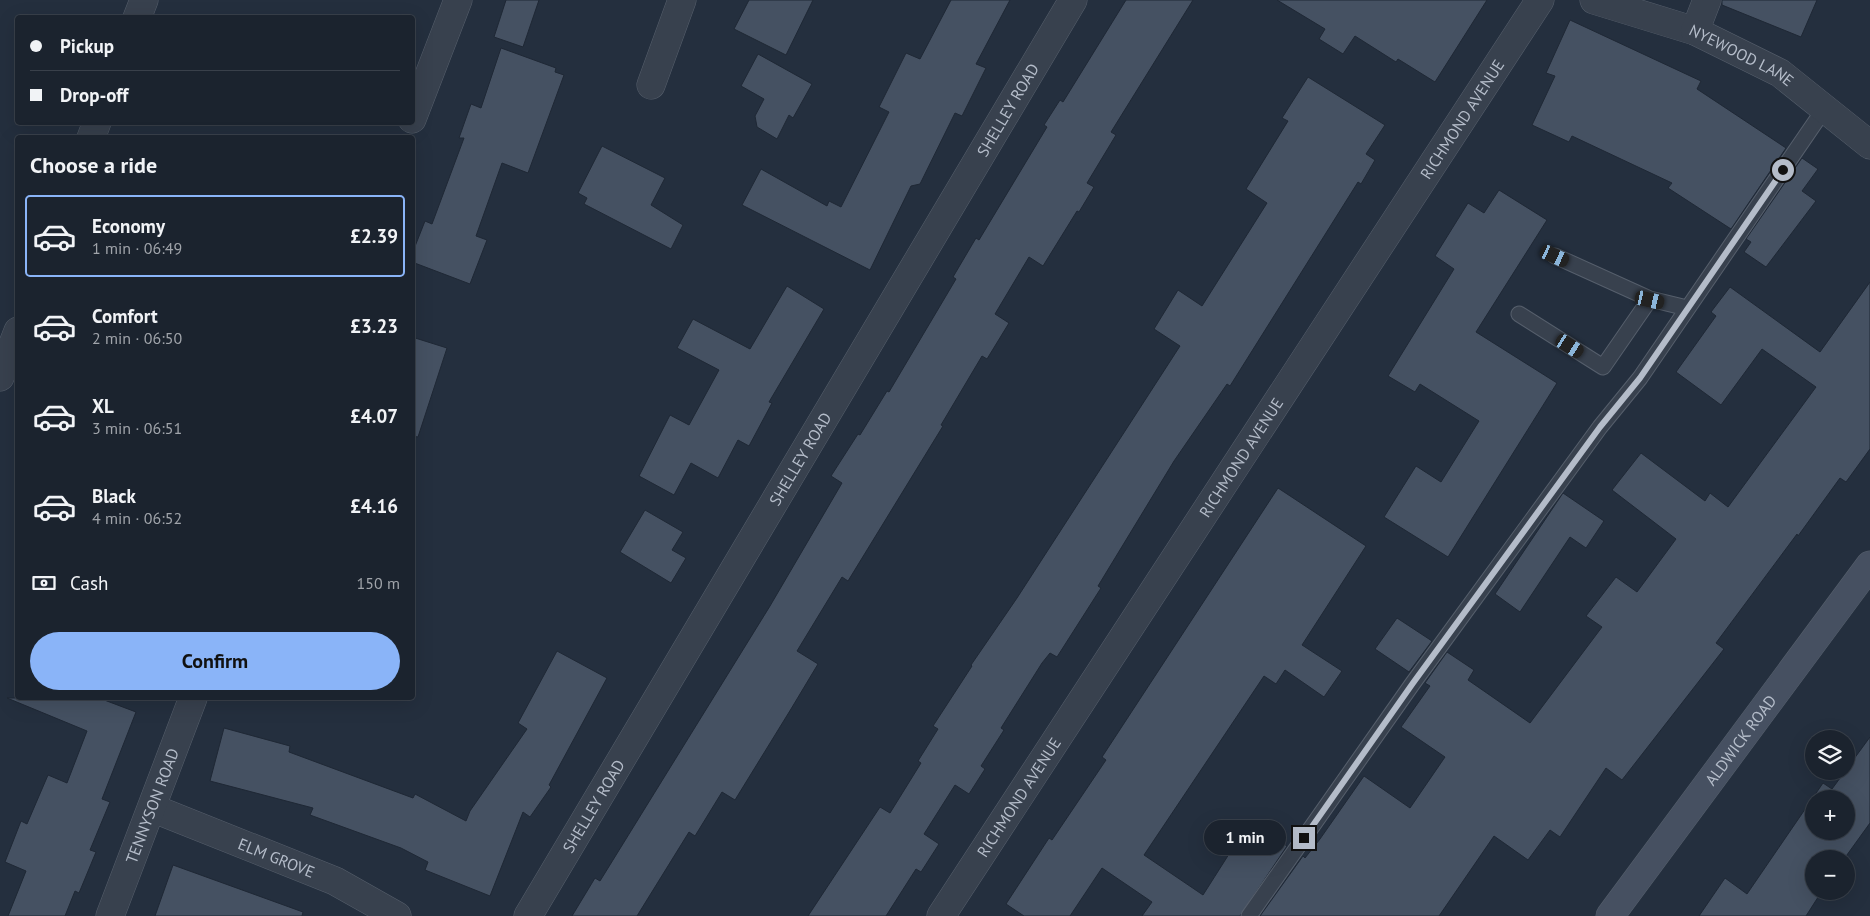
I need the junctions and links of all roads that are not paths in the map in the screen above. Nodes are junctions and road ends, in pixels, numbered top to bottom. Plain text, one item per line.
1 (144, 0) edge
2 (458, 0) edge
3 (682, 0) edge
4 (1073, 0) edge
5 (1540, 0) edge
6 (1594, 0) edge
7 (1707, 0) edge
8 (138, 15) edge
9 (1695, 31) junction
10 (651, 85) dead end
11 (1825, 108) junction
12 (415, 113) edge
13 (1870, 145) edge
14 (1555, 256) dead end
15 (1650, 300) junction
16 (1687, 308) junction
17 (1520, 314) dead end
18 (15, 339) edge
19 (0, 377) edge
20 (1870, 565) edge
21 (193, 700) edge
22 (152, 808) junction
23 (110, 916) edge
24 (397, 916) edge
25 (528, 916) edge
26 (941, 916) edge
27 (1249, 916) edge
28 (1610, 916) edge

1 - 8 street
2 - 12 street
3 - 10 street
4 - 25 street, SHELLEY ROAD
5 - 26 street, RICHMOND AVENUE
6 - 9 street, NYEWOOD LANE
7 - 9 street
9 - 11 street, NYEWOOD LANE
11 - 13 street, NYEWOOD LANE
11 - 16 lane
14 - 15 lane
15 - 16 lane
15 - 17 lane
16 - 27 lane
18 - 19 street
20 - 28 main road, ALDWICK ROAD
21 - 22 street, TENNYSON ROAD
22 - 23 street, TENNYSON ROAD
22 - 24 street, ELM GROVE

